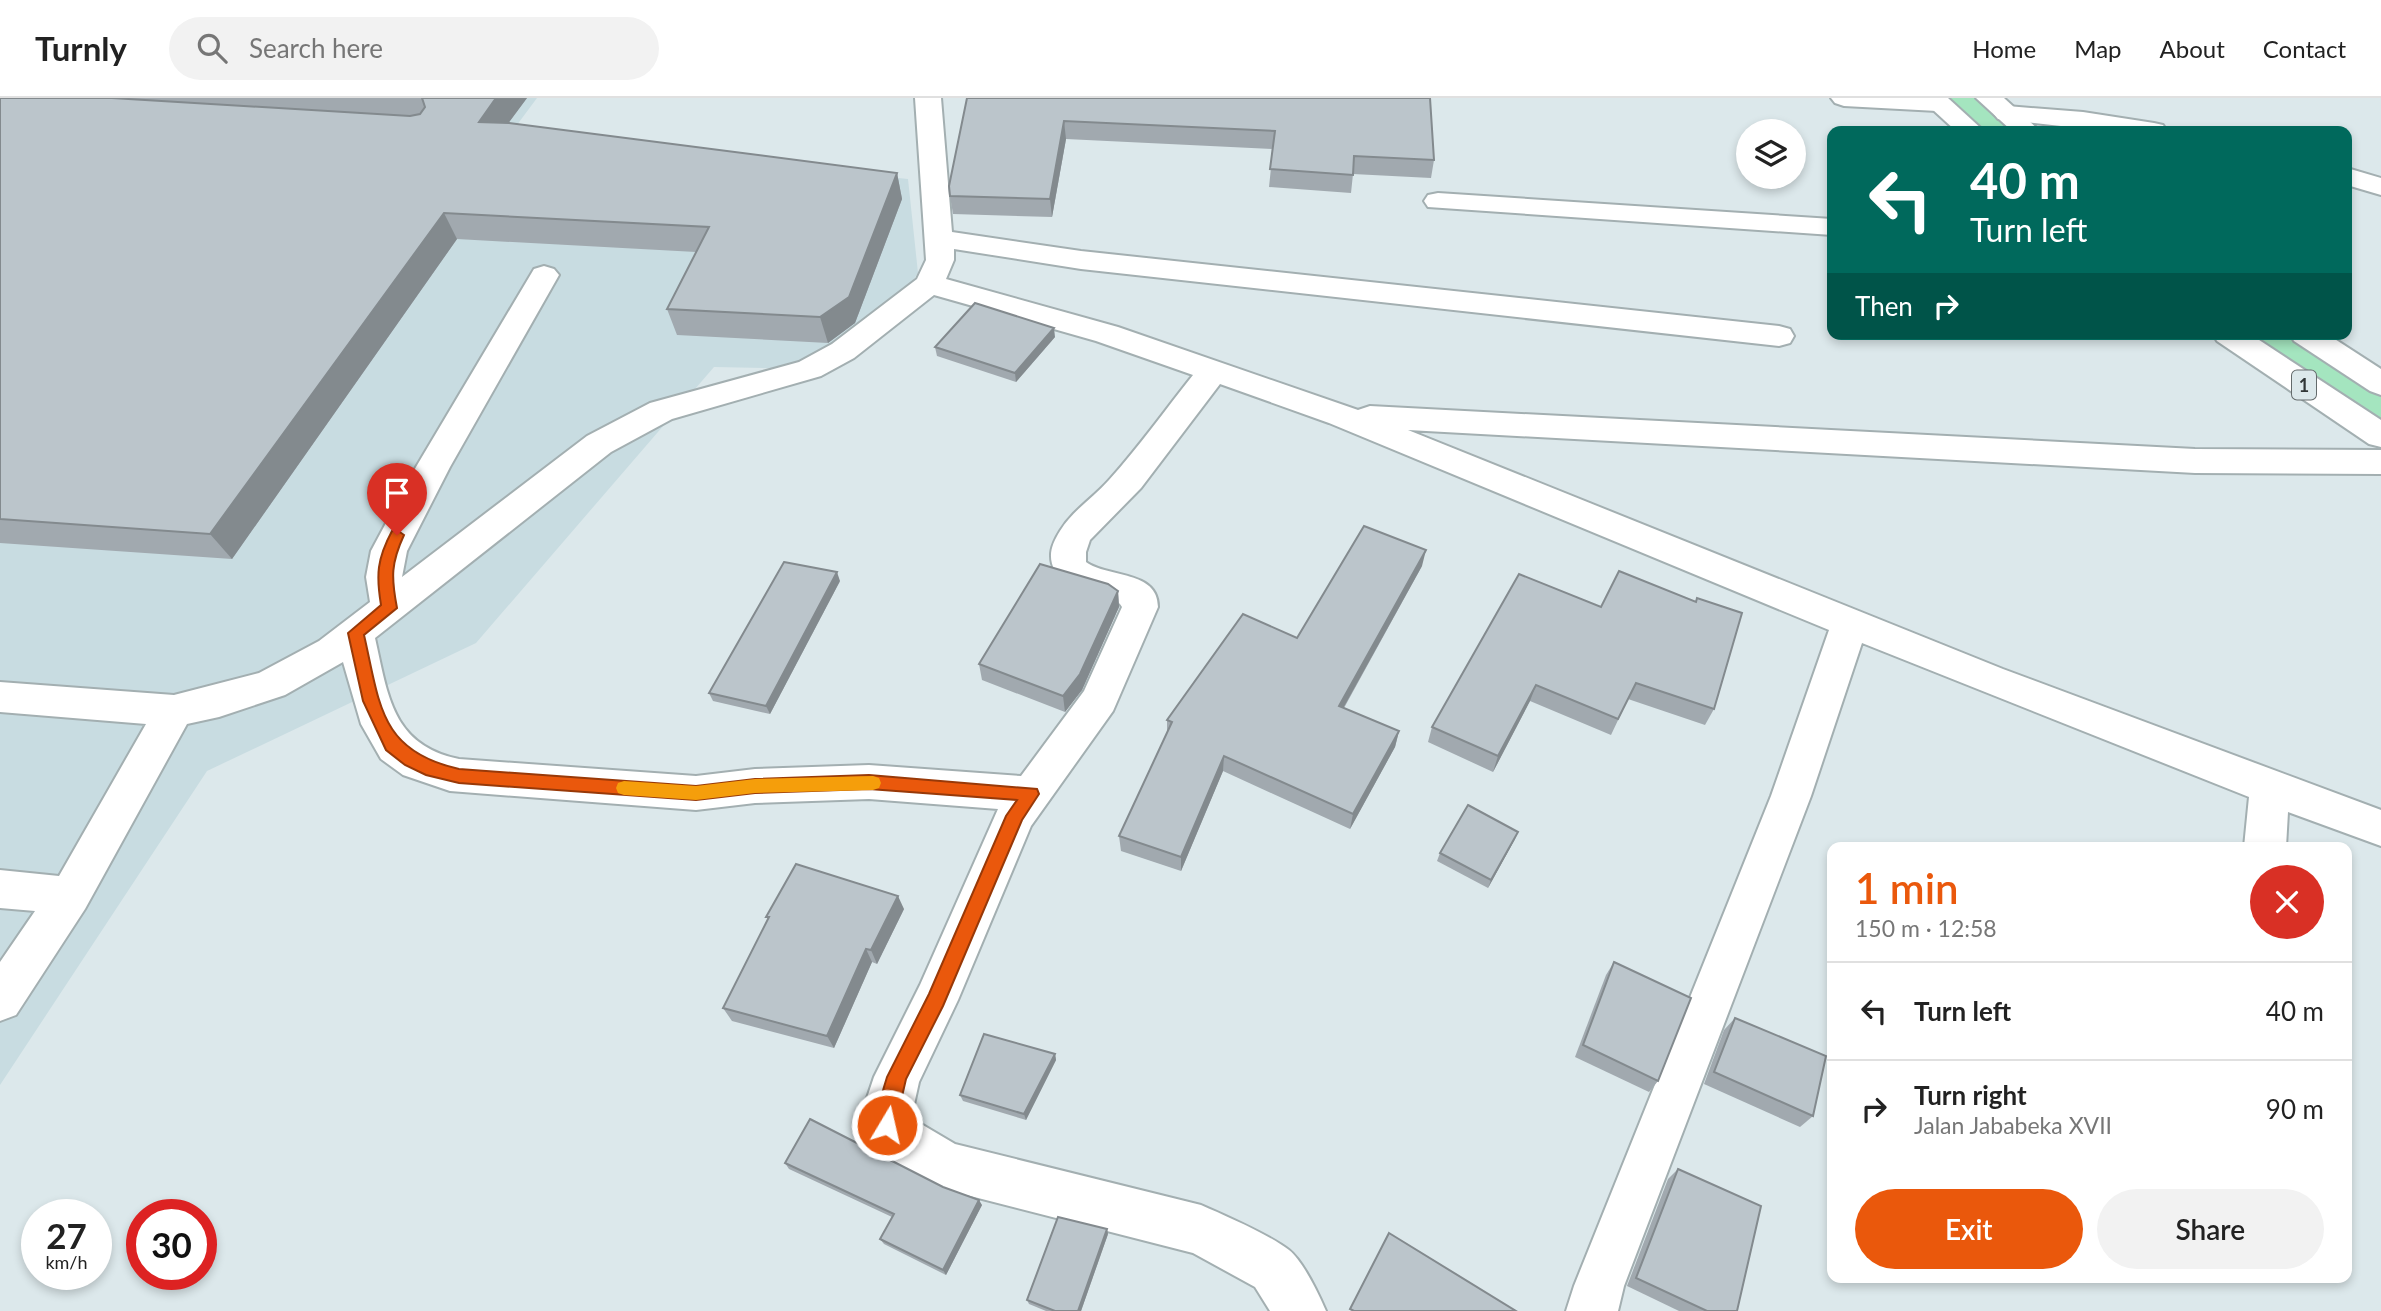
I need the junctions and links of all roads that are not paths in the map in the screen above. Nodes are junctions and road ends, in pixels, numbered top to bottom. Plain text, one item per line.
1 (928, 98) edge
2 (1844, 98) edge
3 (1935, 100) edge
4 (1998, 106) edge
5 (1964, 126) edge
6 (2021, 126) edge
7 (2122, 126) edge
8 (2352, 178) edge
9 (2381, 187) edge
10 (1438, 201) dead end
11 (1827, 227) edge
12 (937, 238) junction
13 (544, 275) dead end
14 (929, 284) junction
15 (1779, 336) dead end
16 (2237, 340) edge
17 (2314, 340) edge
18 (1213, 371) junction
19 (2381, 384) edge
20 (1340, 415) junction
21 (2381, 436) edge
22 (2381, 461) edge
23 (389, 608) junction
24 (1850, 623) junction
25 (356, 633) junction
26 (0, 697) edge
27 (174, 711) junction
28 (2270, 788) junction
29 (1031, 794) junction
30 (2381, 828) edge
31 (2265, 842) edge
32 (0, 889) edge
33 (70, 895) junction
34 (0, 1000) edge
35 (1300, 1311) edge
36 (1592, 1311) edge

1 - 12 main road
2 - 3 main road
3 - 5 main road
4 - 6 main road
4 - 7 main road
8 - 9 main road
10 - 11 main road
12 - 14 main road
12 - 15 main road
13 - 23 main road
14 - 18 main road
14 - 23 main road
16 - 21 main road, 1
17 - 19 main road, 1
18 - 20 main road
18 - 29 main road
20 - 22 main road
20 - 24 main road
23 - 25 main road
24 - 28 main road
24 - 36 main road
25 - 27 main road
25 - 29 main road
26 - 27 main road
27 - 33 main road
28 - 30 main road
28 - 31 main road
29 - 35 main road
32 - 33 main road
33 - 34 main road

